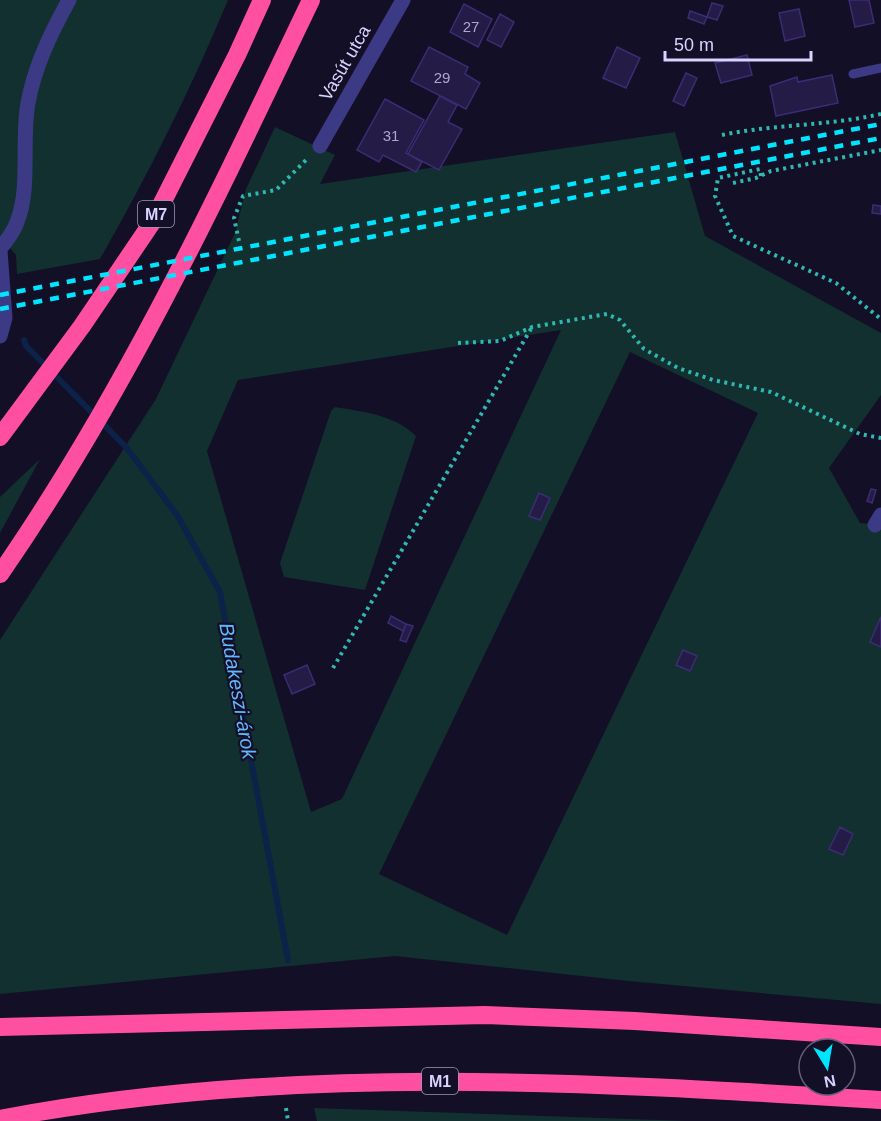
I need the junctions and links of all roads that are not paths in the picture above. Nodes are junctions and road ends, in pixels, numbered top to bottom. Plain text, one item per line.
1 (69, 0) edge
2 (262, 0) edge
3 (311, 0) edge
4 (403, 0) edge
5 (881, 68) edge
6 (853, 74) dead end
7 (320, 146) road end
8 (0, 250) edge
9 (0, 336) edge
10 (0, 437) edge
11 (0, 574) edge
12 (0, 1027) edge
13 (881, 1037) edge
14 (881, 1100) edge
15 (0, 1119) edge

1 - 8 street
2 - 10 highway, M7
3 - 11 highway, M7
4 - 7 street, Vasút utca
5 - 6 lane
8 - 9 street
12 - 13 highway
14 - 15 highway, M1

